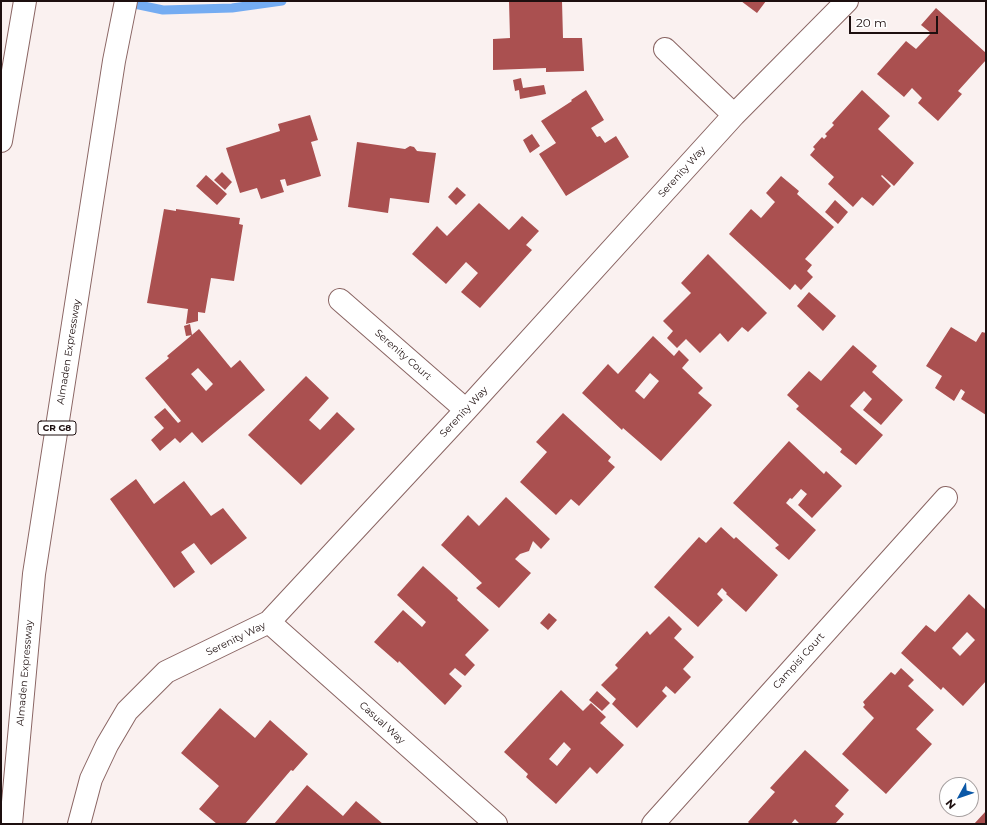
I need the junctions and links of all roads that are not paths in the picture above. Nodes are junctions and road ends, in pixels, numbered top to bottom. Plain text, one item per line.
1 (126, 1) edge
2 (847, 1) edge
3 (24, 8) edge
4 (665, 49) dead end
5 (734, 115) junction
6 (1, 141) edge
7 (340, 300) dead end
8 (466, 410) junction
9 (946, 498) dead end
10 (269, 622) junction
11 (11, 824) edge
12 (79, 824) edge
13 (496, 824) edge
14 (653, 824) edge

1 - 11 street, Almaden Expressway / CR G8
2 - 5 street, Serenity Way
3 - 6 street
4 - 5 street
5 - 8 street, Serenity Way
7 - 8 street, Serenity Court
8 - 10 street, Serenity Way
9 - 14 street, Campisi Court
10 - 12 street, Serenity Way
10 - 13 street, Casual Way

